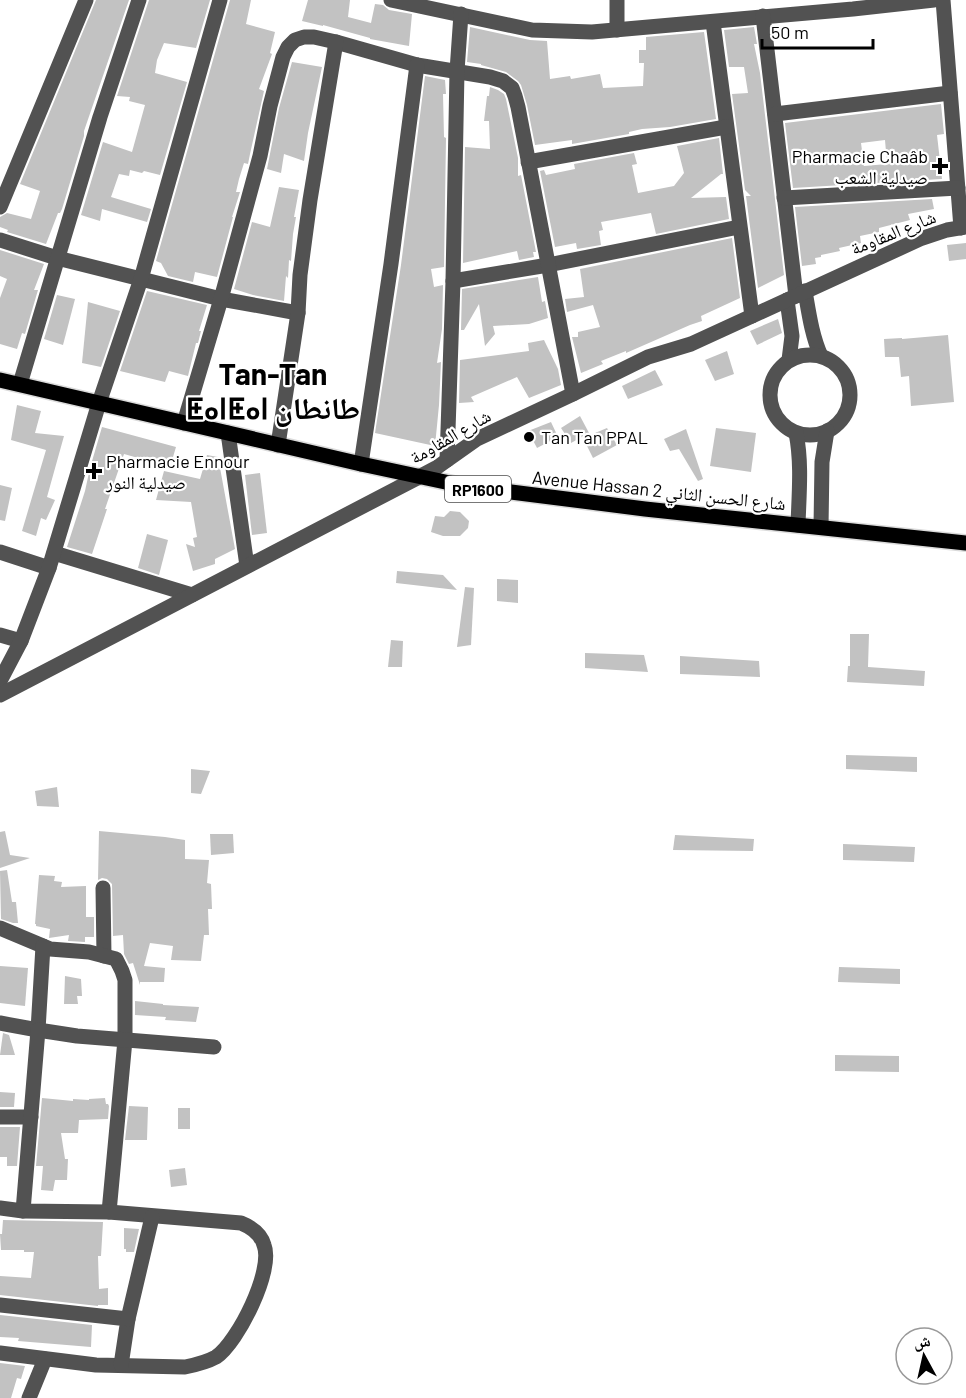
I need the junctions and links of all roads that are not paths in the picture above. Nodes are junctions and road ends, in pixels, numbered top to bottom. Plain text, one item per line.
1 (86, 0) edge
2 (139, 0) edge
3 (220, 0) edge
4 (391, 0) edge
5 (617, 0) edge
6 (934, 0) edge
7 (943, 0) edge
8 (461, 14) junction
9 (763, 16) junction
10 (713, 22) junction
11 (617, 30) junction
12 (336, 42) junction
13 (417, 65) junction
14 (456, 71) junction
15 (950, 93) junction
16 (775, 114) junction
17 (726, 127) junction
18 (528, 162) junction
19 (958, 188) junction
20 (784, 198) junction
21 (0, 207) edge
22 (739, 227) junction
23 (963, 227) edge
24 (0, 240) edge
25 (57, 258) junction
26 (548, 265) junction
27 (141, 279) junction
28 (453, 281) junction
29 (796, 296) junction
30 (221, 299) junction
31 (298, 313) junction
32 (752, 316) junction
33 (821, 356) junction
34 (789, 360) junction
35 (0, 380) edge
36 (20, 384) junction
37 (573, 394) junction
38 (99, 403) junction
39 (184, 423) junction
40 (827, 431) junction
41 (228, 433) junction
42 (796, 433) junction
43 (278, 445) junction
44 (447, 460) junction
45 (361, 464) junction
46 (419, 477) junction
47 (798, 525) junction
48 (821, 527) junction
49 (966, 543) edge
50 (0, 552) edge
51 (54, 553) junction
52 (247, 566) junction
53 (49, 568) junction
54 (192, 595) junction
55 (0, 635) edge
56 (21, 641) junction
57 (0, 681) edge
58 (0, 695) edge
59 (103, 888) dead end
60 (0, 928) edge
61 (43, 946) junction
62 (104, 956) junction
63 (0, 1023) edge
64 (38, 1030) junction
65 (125, 1040) junction
66 (214, 1047) dead end
67 (0, 1117) edge
68 (31, 1117) junction
69 (0, 1208) edge
70 (23, 1211) junction
71 (109, 1212) junction
72 (152, 1216) junction
73 (0, 1305) edge
74 (128, 1319) junction
75 (0, 1353) edge
76 (45, 1359) junction
77 (121, 1365) junction
78 (29, 1398) edge

1 - 21 street
2 - 25 street
3 - 27 street
4 - 8 street
5 - 11 street
6 - 9 street
7 - 15 street
8 - 11 street
8 - 14 street
9 - 10 street
9 - 16 street
10 - 11 street
10 - 17 street
12 - 13 street
12 - 30 street
12 - 31 street
13 - 14 street
13 - 45 street
14 - 18 street
14 - 28 street
15 - 16 street
15 - 19 street
16 - 20 street
17 - 18 street
17 - 22 street
18 - 26 street
19 - 20 street
19 - 23 street
20 - 29 street
22 - 26 street
22 - 32 street
23 - 29 street, شارع المقاومة
24 - 25 street
25 - 27 street
25 - 36 street
26 - 28 street
26 - 37 street
27 - 30 street
27 - 38 street
28 - 44 street
29 - 32 street, شارع المقاومة
29 - 33 street
29 - 34 street
30 - 31 street
30 - 39 street
31 - 43 street
32 - 37 street, شارع المقاومة
33 - 34 street
33 - 40 street
34 - 42 street
35 - 36 main road, Avenue Hassan 2 شارع الحسن الثاني / RP1600
36 - 38 main road, Avenue Hassan 2 شارع الحسن الثاني / RP1600
37 - 44 street, شارع المقاومة
38 - 39 main road, Avenue Hassan 2 شارع الحسن الثاني / RP1600
38 - 51 street
39 - 41 main road, Avenue Hassan 2 شارع الحسن الثاني / RP1600
40 - 42 street
40 - 48 street
41 - 43 main road, Avenue Hassan 2 شارع الحسن الثاني / RP1600
41 - 52 street
42 - 47 street
43 - 45 main road, Avenue Hassan 2 شارع الحسن الثاني / RP1600
44 - 46 street, شارع المقاومة
45 - 46 main road, Avenue Hassan 2 شارع الحسن الثاني / RP1600
46 - 47 main road, Avenue Hassan 2 شارع الحسن الثاني / RP1600
46 - 52 street, شارع المقاومة
47 - 48 main road, Avenue Hassan 2 شارع الحسن الثاني / RP1600
48 - 49 main road, Avenue Hassan 2 شارع الحسن الثاني / RP1600
50 - 53 street
51 - 53 street
51 - 54 street
52 - 54 street, شارع المقاومة
53 - 56 street
54 - 58 street, شارع المقاومة
55 - 56 street
56 - 57 street
59 - 62 street
60 - 61 street
61 - 62 street
61 - 64 street
62 - 65 street
63 - 64 street
64 - 65 street
64 - 68 street
65 - 66 street
65 - 71 street
67 - 68 street
68 - 70 street
69 - 70 street
70 - 71 street
71 - 72 street
72 - 74 street
72 - 77 street
73 - 74 street
74 - 77 street
75 - 76 street
76 - 77 street
76 - 78 street

